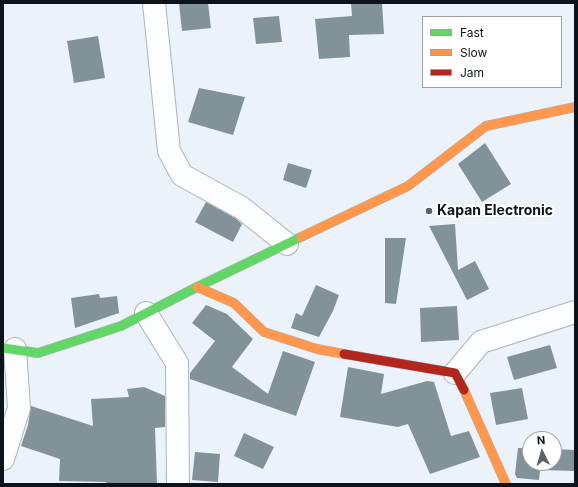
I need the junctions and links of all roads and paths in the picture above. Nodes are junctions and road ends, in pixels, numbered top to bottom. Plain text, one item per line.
1 (154, 3) edge
2 (575, 106) edge
3 (287, 244) junction
4 (197, 287) junction
5 (575, 312) edge
6 (146, 313) junction
7 (9, 349) edge
8 (455, 373) junction
9 (3, 459) edge
10 (178, 484) edge
11 (506, 484) edge

1 - 3 street
2 - 3 main road
3 - 4 main road
4 - 6 main road
4 - 8 main road
5 - 8 street
6 - 7 main road
6 - 10 street
7 - 9 street
8 - 11 main road

